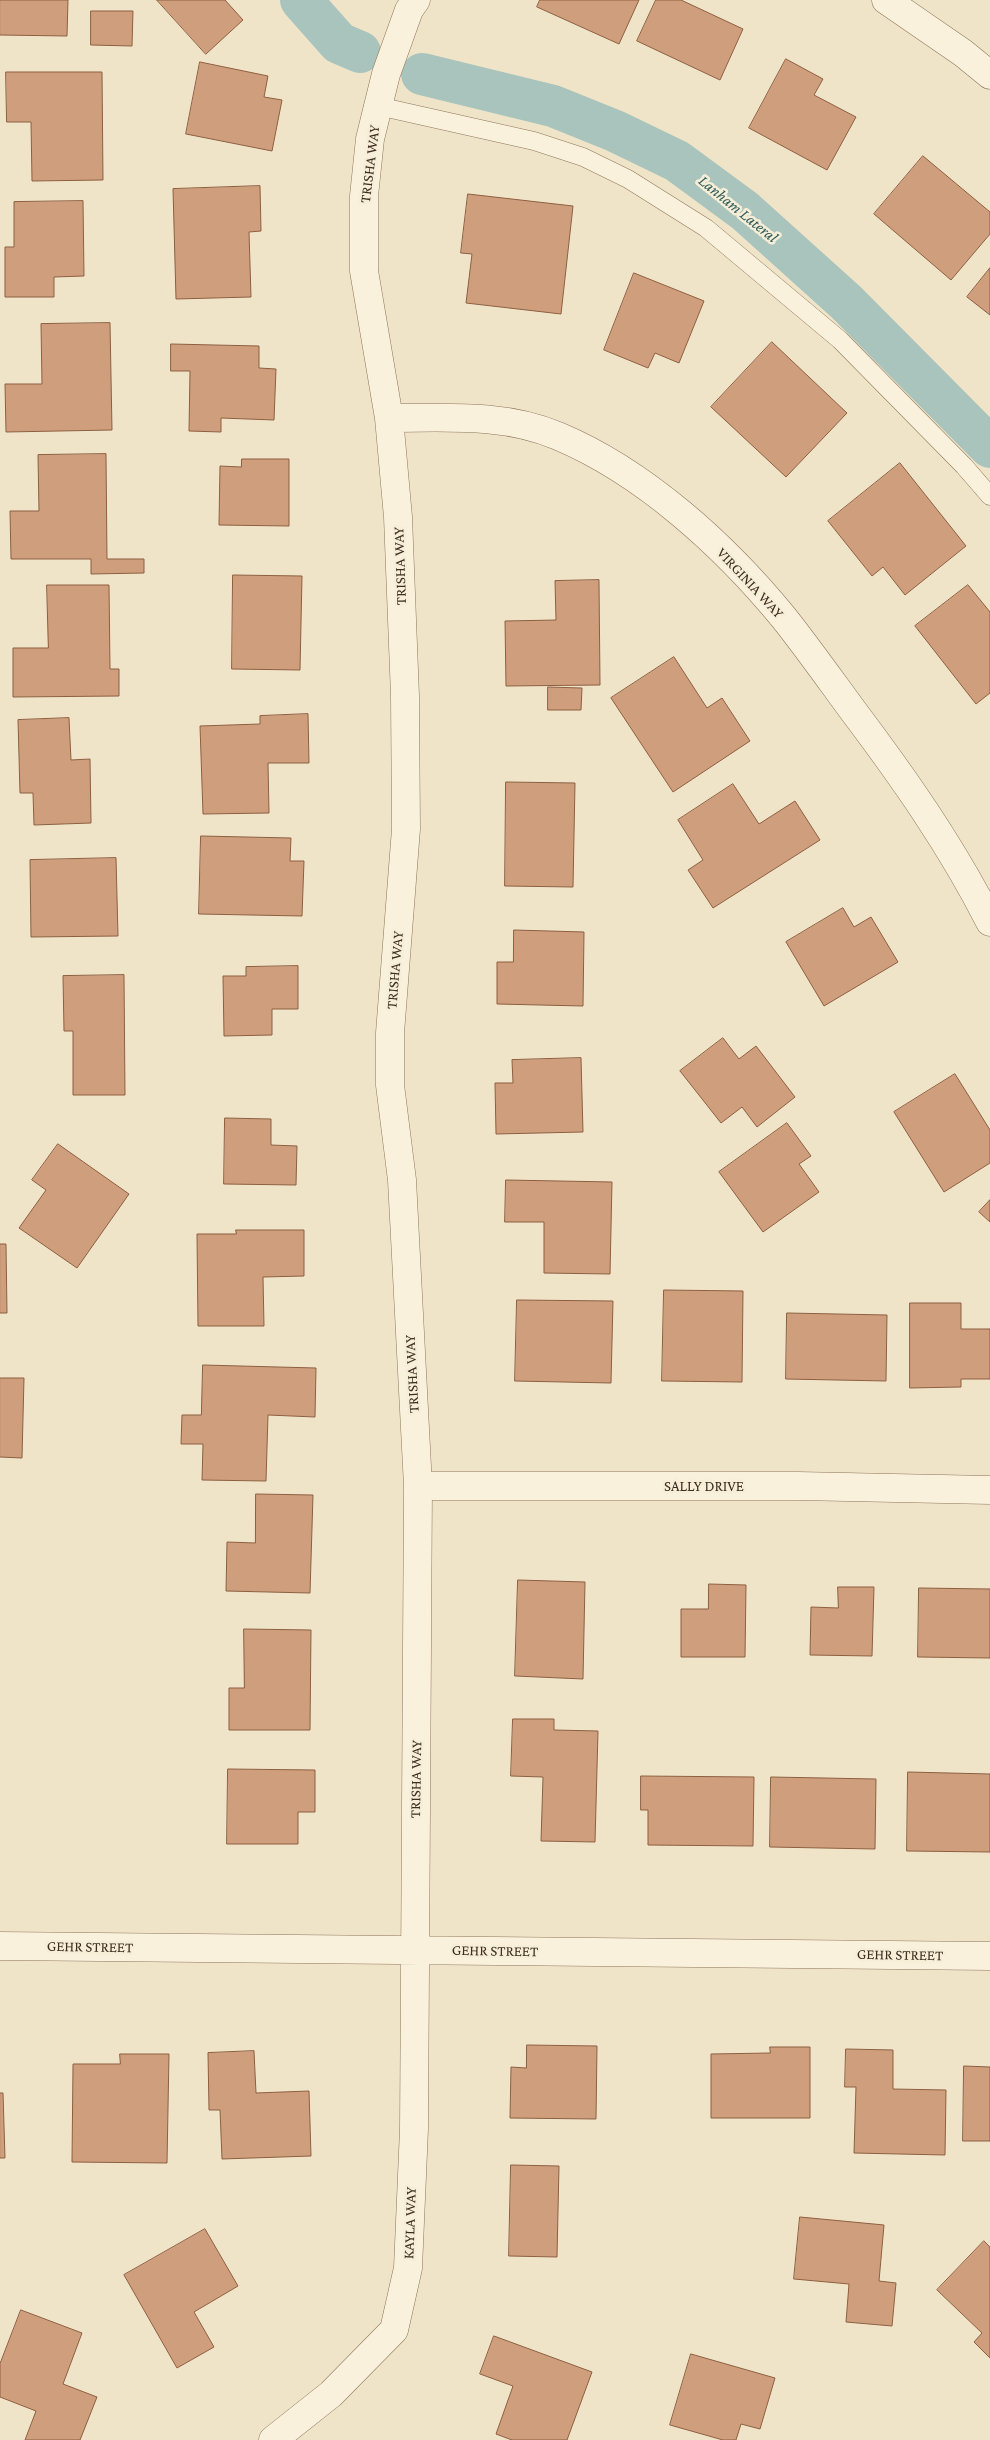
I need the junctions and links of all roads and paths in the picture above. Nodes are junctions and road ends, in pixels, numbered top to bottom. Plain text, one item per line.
1 (416, 0) edge
2 (886, 0) edge
3 (990, 75) edge
4 (378, 106) junction
5 (389, 418) junction
6 (990, 496) edge
7 (990, 922) edge
8 (418, 1486) junction
9 (990, 1490) edge
10 (0, 1946) edge
11 (414, 1951) junction
12 (990, 1956) edge
13 (273, 2440) edge

1 - 4 street, TRISHA WAY
2 - 3 street
4 - 5 street, TRISHA WAY
4 - 6 lane
5 - 7 street, VIRGINIA WAY
5 - 8 street, TRISHA WAY
8 - 9 street, SALLY DRIVE
8 - 11 street, TRISHA WAY
10 - 11 street, GEHR STREET
11 - 12 street, GEHR STREET
11 - 13 street, KAYLA WAY

